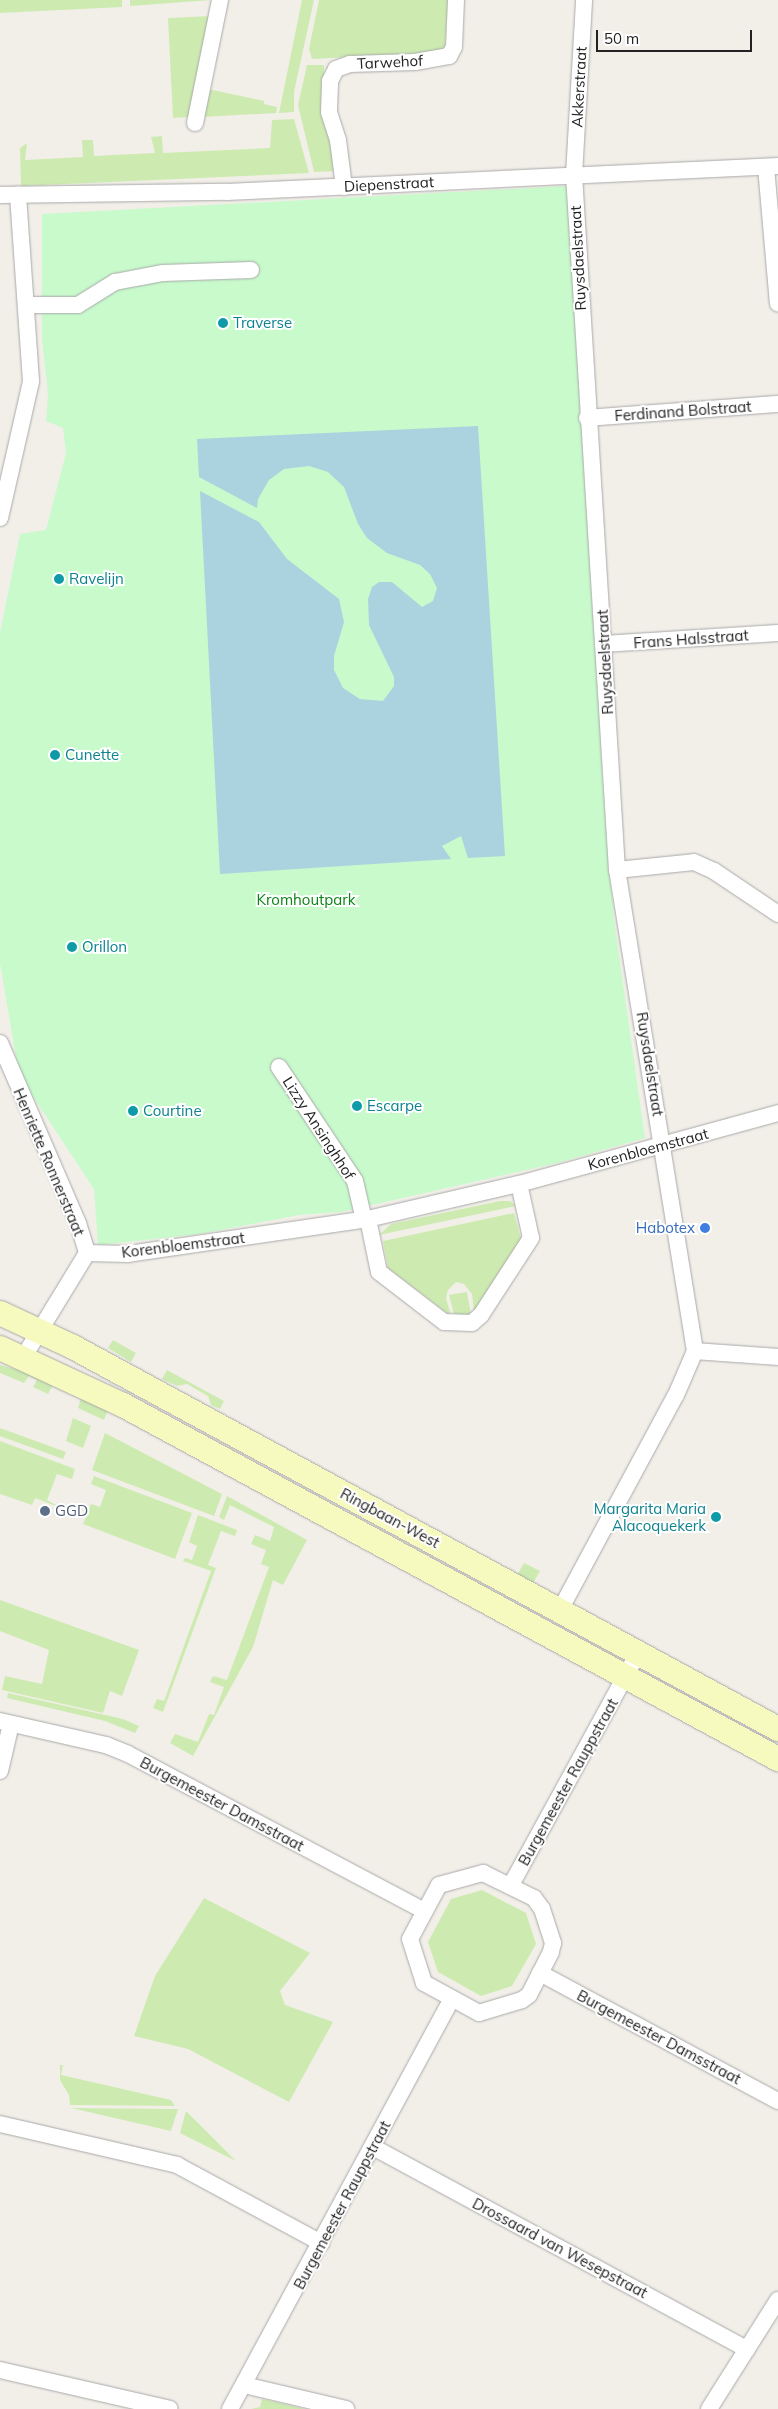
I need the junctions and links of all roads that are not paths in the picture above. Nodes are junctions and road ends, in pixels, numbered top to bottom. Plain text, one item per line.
1 (220, 0) edge
2 (456, 0) edge
3 (584, 0) edge
4 (195, 123) dead end
5 (772, 166) edge
6 (574, 175) junction
7 (344, 187) junction
8 (18, 194) junction
9 (0, 196) edge
10 (251, 270) dead end
11 (778, 302) edge
12 (27, 305) junction
13 (778, 404) edge
14 (587, 418) junction
15 (0, 518) edge
16 (778, 633) edge
17 (603, 644) junction
18 (618, 870) junction
19 (778, 914) edge
20 (0, 1043) edge
21 (280, 1067) dead end
22 (778, 1113) edge
23 (663, 1145) junction
24 (519, 1184) junction
25 (366, 1219) junction
26 (87, 1253) junction
27 (0, 1313) edge
28 (42, 1331) junction
29 (0, 1348) edge
30 (695, 1351) junction
31 (778, 1356) edge
32 (23, 1358) junction
33 (560, 1610) junction
34 (638, 1653) junction
35 (625, 1678) junction
36 (5, 1723) edge
37 (778, 1729) edge
38 (778, 1759) edge
39 (0, 1771) edge
40 (511, 1886) junction
41 (424, 1911) junction
42 (540, 1973) junction
43 (452, 1999) junction
44 (778, 2101) edge
45 (0, 2124) edge
46 (373, 2147) junction
47 (321, 2243) junction
48 (778, 2300) edge
49 (747, 2350) junction
50 (0, 2370) edge
51 (244, 2385) junction
52 (170, 2409) edge
53 (230, 2409) edge
54 (346, 2409) edge
55 (709, 2409) edge

1 - 4 street
2 - 7 street, Tarwehof
3 - 6 street, Akkerstraat
5 - 6 street, Diepenstraat
5 - 11 street
6 - 7 street, Diepenstraat
6 - 14 street, Ruysdaelstraat
7 - 8 street, Diepenstraat
8 - 9 street, Diepenstraat
8 - 12 street
10 - 12 street
12 - 15 street
13 - 14 street, Ferdinand Bolstraat
14 - 17 street, Ruysdaelstraat
16 - 17 street, Frans Halsstraat
17 - 18 street, Ruysdaelstraat
18 - 19 street
18 - 23 street, Ruysdaelstraat
20 - 26 street, Henriette Ronnerstraat
21 - 25 street, Lizzy Ansinghhof
22 - 23 street, Korenbloemstraat
23 - 24 street, Korenbloemstraat
23 - 30 street, Ruysdaelstraat
24 - 25 street, Korenbloemstraat
24 - 25 street
25 - 26 street, Korenbloemstraat
26 - 28 street
27 - 28 main road, Ringbaan-West
28 - 32 street
28 - 33 main road, Ringbaan-West
29 - 32 main road, Ringbaan-West
30 - 31 street
30 - 33 street
32 - 35 main road, Ringbaan-West
33 - 34 main road, Ringbaan-West
34 - 35 street, Burgemeester Rauppstraat
34 - 37 main road, Ringbaan-West
35 - 38 main road, Ringbaan-West
35 - 40 street, Burgemeester Rauppstraat
36 - 39 street
36 - 41 street, Burgemeester Damsstraat
40 - 41 street
40 - 42 street
41 - 43 street
42 - 43 street
42 - 44 street, Burgemeester Damsstraat
43 - 46 street, Burgemeester Rauppstraat
45 - 47 street
46 - 47 street, Burgemeester Rauppstraat
46 - 49 street, Drossaard van Wesepstraat
47 - 51 street, Burgemeester Rauppstraat
48 - 49 street
49 - 55 street
50 - 52 street
51 - 53 street, Burgemeester Rauppstraat
51 - 54 street

